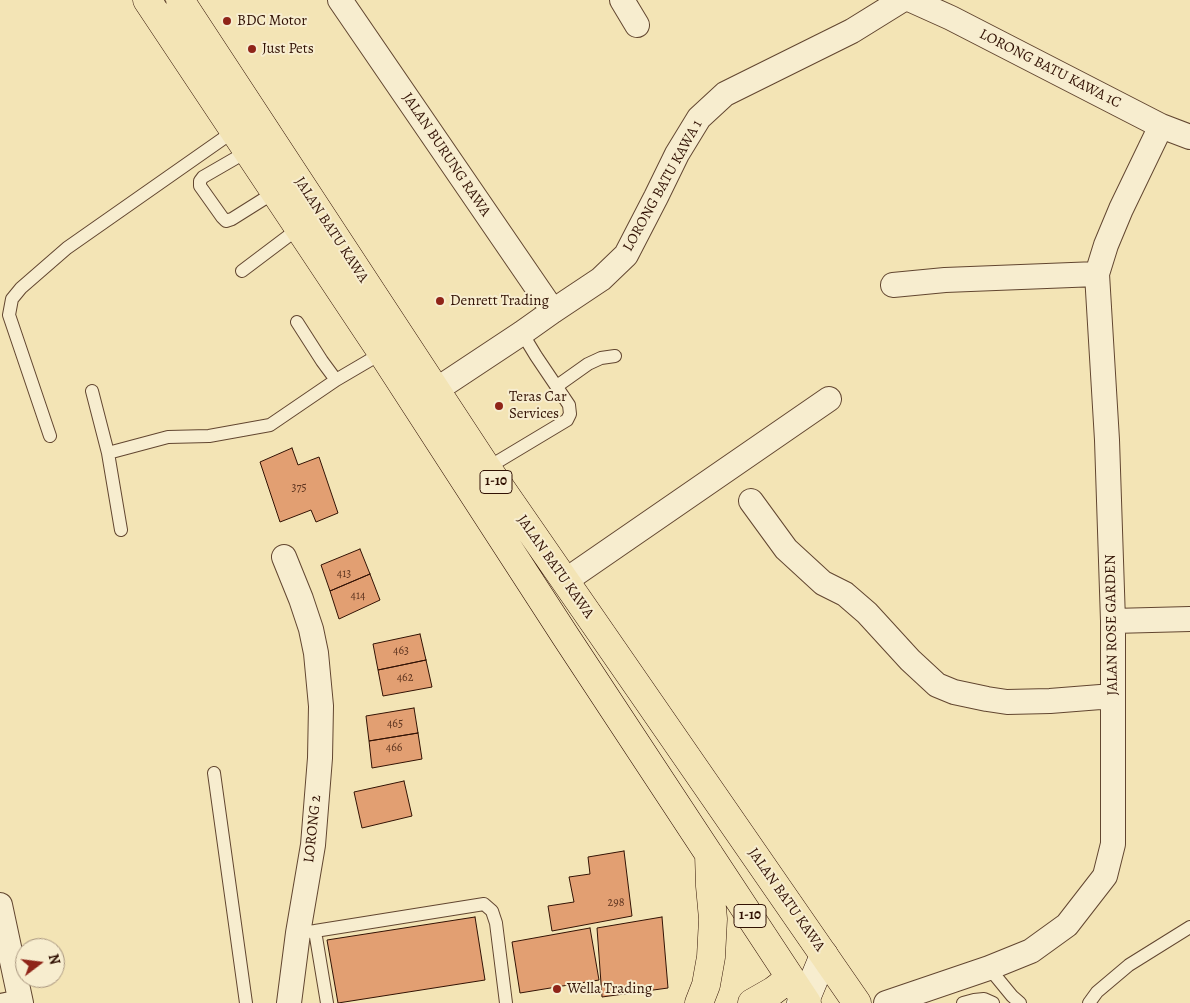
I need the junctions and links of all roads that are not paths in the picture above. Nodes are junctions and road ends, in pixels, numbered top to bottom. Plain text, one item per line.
1 (148, 0) edge
2 (180, 0) edge
3 (340, 0) edge
4 (622, 0) edge
5 (902, 0) edge
6 (911, 0) edge
7 (637, 25) dead end
8 (1161, 126) junction
9 (1190, 137) edge
10 (241, 141) junction
11 (275, 192) junction
12 (299, 228) junction
13 (242, 271) dead end
14 (1097, 274) junction
15 (893, 285) dead end
16 (553, 310) junction
17 (297, 322) dead end
18 (522, 333) junction
19 (382, 353) junction
20 (616, 356) dead end
21 (336, 380) junction
22 (557, 386) junction
23 (436, 390) junction
24 (92, 391) dead end
25 (829, 398) dead end
26 (50, 436) dead end
27 (108, 454) junction
28 (487, 468) junction
29 (751, 501) dead end
30 (121, 530) dead end
31 (284, 557) dead end
32 (565, 581) junction
33 (1190, 619) edge
34 (1113, 621) junction
35 (1112, 696) junction
36 (214, 773) dead end
37 (709, 854) junction
38 (0, 905) edge
39 (1190, 927) edge
40 (307, 932) junction
41 (990, 968) junction
42 (811, 985) edge
43 (14, 1000) edge
44 (246, 1003) edge
45 (289, 1003) edge
46 (326, 1003) edge
47 (506, 1003) edge
48 (699, 1003) edge
49 (752, 1003) edge
50 (857, 1003) edge
51 (886, 1003) edge
52 (963, 1003) edge
53 (993, 1003) edge
54 (1020, 1003) edge
55 (1089, 1003) edge

1 - 10 highway, JALAN BATU KAWA / 1-10
2 - 23 highway, JALAN BATU KAWA / 1-10
3 - 16 street, JALAN BURUNG RAWA
4 - 7 street
5 - 16 street, LORONG BATU KAWA 1
6 - 8 street, LORONG BATU KAWA 1C
8 - 9 street, LORONG BATU KAWA 1C
8 - 14 street, JALAN ROSE GARDEN
10 - 11 highway, JALAN BATU KAWA / 1-10
10 - 11 lane
10 - 26 lane
11 - 12 highway, JALAN BATU KAWA / 1-10
12 - 13 lane
12 - 19 highway, JALAN BATU KAWA / 1-10
14 - 15 street
14 - 34 street, JALAN ROSE GARDEN
16 - 18 street, LORONG BATU KAWA 1
17 - 21 lane
18 - 22 lane
18 - 23 street, LORONG BATU KAWA 1
19 - 21 lane
19 - 37 highway, JALAN BATU KAWA / 1-10
20 - 22 lane
21 - 27 lane
22 - 28 lane
23 - 28 highway, JALAN BATU KAWA / 1-10
24 - 27 lane
25 - 32 street
27 - 30 lane
28 - 32 highway, JALAN BATU KAWA / 1-10
29 - 35 street
31 - 40 street, LORONG 2
32 - 42 highway, JALAN BATU KAWA / 1-10
33 - 34 street
34 - 35 street, JALAN ROSE GARDEN
35 - 41 street, JALAN ROSE GARDEN
36 - 44 lane
37 - 42 highway, JALAN BATU KAWA / 1-10
37 - 48 highway
38 - 43 street
39 - 55 lane
40 - 45 street, LORONG 2
40 - 46 lane
40 - 47 lane
41 - 51 street, JALAN ROSE GARDEN
41 - 54 lane
42 - 49 highway
42 - 50 highway, JALAN BATU KAWA / 1-10
52 - 53 lane

